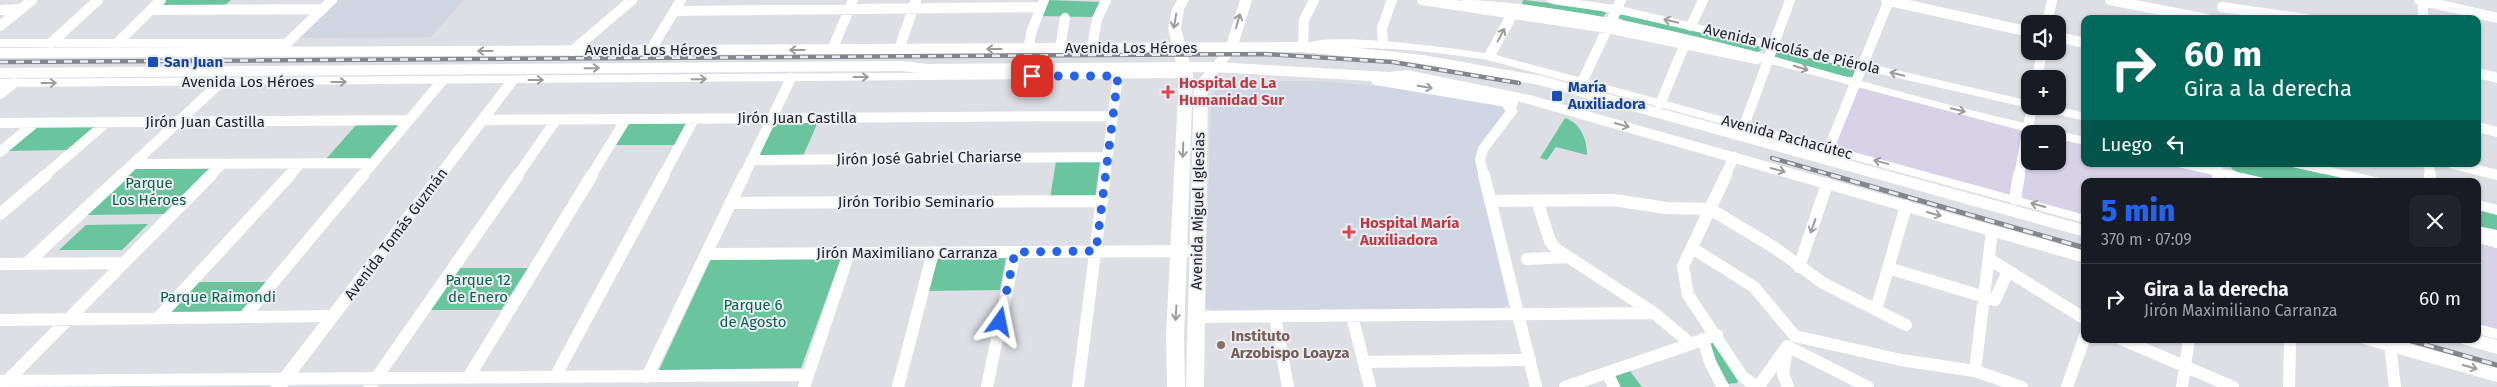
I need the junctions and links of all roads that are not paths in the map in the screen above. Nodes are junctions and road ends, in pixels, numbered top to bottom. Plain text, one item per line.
1 (32, 0) edge
2 (98, 0) edge
3 (160, 0) edge
4 (332, 0) edge
5 (632, 0) edge
6 (681, 0) edge
7 (767, 0) edge
8 (1106, 0) edge
9 (1183, 0) edge
10 (1246, 0) edge
11 (1314, 0) edge
12 (1392, 0) edge
13 (1422, 0) edge
14 (1467, 0) edge
15 (1552, 0) edge
16 (1703, 0) edge
17 (1790, 0) edge
18 (1888, 0) edge
19 (2052, 0) edge
20 (2110, 0) edge
21 (2421, 0) edge
22 (914, 4) edge
23 (977, 4) edge
24 (1042, 4) edge
25 (1618, 4) edge
26 (2222, 4) edge
27 (851, 5) edge
28 (1514, 7) edge
29 (322, 9) junction
30 (0, 10) edge
31 (21, 10) junction
32 (151, 10) junction
33 (762, 10) junction
34 (674, 11) junction
35 (2049, 15) edge
36 (2187, 15) edge
37 (2284, 15) edge
38 (2423, 15) edge
39 (1065, 18) dead end
40 (2497, 18) edge
41 (1608, 25) junction
42 (0, 26) edge
43 (1691, 26) junction
44 (2021, 30) edge
45 (2066, 39) edge
46 (2081, 42) edge
47 (117, 43) junction
48 (0, 44) edge
49 (51, 44) junction
50 (1383, 44) junction
51 (1686, 44) junction
52 (1772, 45) junction
53 (283, 47) junction
54 (1229, 47) junction
55 (1300, 47) junction
56 (1060, 48) junction
57 (1092, 48) junction
58 (899, 49) junction
59 (1028, 49) junction
60 (650, 50) junction
61 (832, 50) junction
62 (572, 51) junction
63 (0, 53) edge
64 (1489, 58) junction
65 (1769, 58) junction
66 (1182, 63) junction
67 (902, 66) junction
68 (1863, 66) junction
69 (820, 68) junction
70 (1146, 68) junction
71 (1214, 68) junction
72 (1265, 68) junction
73 (954, 69) junction
74 (377, 70) junction
75 (1119, 70) junction
76 (0, 73) edge
77 (1290, 73) junction
78 (2481, 74) edge
79 (1407, 75) junction
80 (968, 77) junction
81 (791, 78) junction
82 (2497, 78) edge
83 (513, 80) junction
84 (403, 81) junction
85 (442, 81) junction
86 (0, 83) edge
87 (14, 83) junction
88 (220, 83) junction
89 (1581, 84) junction
90 (1857, 84) junction
91 (0, 94) edge
92 (1523, 98) junction
93 (1506, 103) junction
94 (2021, 103) edge
95 (1660, 104) junction
96 (1192, 113) junction
97 (2066, 113) edge
98 (1113, 116) junction
99 (2081, 116) edge
100 (771, 118) junction
101 (1678, 118) junction
102 (626, 119) junction
103 (694, 119) junction
104 (410, 120) junction
105 (482, 120) junction
106 (556, 120) junction
107 (107, 122) junction
108 (0, 123) edge
109 (35, 123) junction
110 (178, 123) junction
111 (2021, 126) edge
112 (2481, 128) edge
113 (1748, 132) junction
114 (2497, 132) edge
115 (2066, 137) edge
116 (1795, 140) joint
117 (2081, 140) edge
118 (1829, 148) junction
119 (0, 152) edge
120 (1108, 157) junction
121 (1734, 157) junction
122 (751, 160) junction
123 (373, 163) junction
124 (133, 164) junction
125 (222, 164) junction
126 (300, 164) junction
127 (2021, 166) edge
128 (2196, 167) edge
129 (2320, 167) edge
130 (2465, 167) edge
131 (2218, 172) edge
132 (2497, 175) edge
133 (2245, 178) edge
134 (2363, 178) edge
135 (1827, 184) junction
136 (1181, 192) junction
137 (1200, 192) junction
138 (2015, 199) junction
139 (1102, 201) junction
140 (1491, 201) junction
141 (1537, 201) junction
142 (730, 203) junction
143 (1906, 206) junction
144 (2481, 206) edge
145 (1710, 209) junction
146 (2497, 210) edge
147 (0, 214) edge
148 (2081, 217) edge
149 (2081, 230) edge
150 (1992, 231) junction
151 (2481, 232) edge
152 (2497, 235) edge
153 (2481, 238) edge
154 (2497, 242) edge
155 (1692, 248) junction
156 (1096, 251) junction
157 (1179, 251) junction
158 (1197, 251) junction
159 (933, 252) junction
160 (1015, 252) junction
161 (849, 253) junction
162 (706, 254) junction
163 (1567, 257) junction
164 (2081, 257) edge
165 (1527, 259) dead end
166 (1989, 259) junction
167 (124, 263) junction
168 (0, 264) edge
169 (26, 264) junction
170 (1799, 267) junction
171 (1888, 268) junction
172 (2008, 271) junction
173 (1984, 298) junction
174 (1876, 310) junction
175 (1654, 313) junction
176 (1519, 315) junction
177 (332, 316) junction
178 (1275, 316) junction
179 (1352, 316) junction
180 (244, 317) junction
181 (1196, 317) junction
182 (2081, 317) edge
183 (158, 318) junction
184 (68, 319) junction
185 (0, 320) edge
186 (1906, 325) dead end
187 (2481, 330) edge
188 (2497, 334) edge
189 (1717, 335) junction
190 (1697, 341) junction
191 (1791, 341) junction
192 (2481, 342) edge
193 (2083, 343) edge
194 (2130, 343) edge
195 (2188, 343) edge
196 (2290, 343) edge
197 (2386, 343) edge
198 (2390, 344) junction
199 (2497, 347) edge
200 (1530, 360) junction
201 (1364, 362) junction
202 (2185, 367) junction
203 (1975, 371) junction
204 (1607, 372) junction
205 (2497, 375) edge
206 (555, 377) junction
207 (647, 377) junction
208 (468, 378) junction
209 (4, 381) edge
210 (806, 381) edge
211 (281, 383) edge
212 (373, 383) edge
213 (898, 387) edge
214 (987, 387) edge
215 (1078, 387) edge
216 (1176, 387) edge
217 (1196, 387) edge
218 (1288, 387) edge
219 (1370, 387) edge
220 (1536, 387) edge
221 (1565, 387) edge
222 (1614, 387) edge
223 (1723, 387) edge
224 (1758, 387) edge
225 (1788, 387) edge
226 (1868, 387) edge
227 (2022, 387) edge
228 (2067, 387) edge
229 (2182, 387) edge
230 (2233, 387) edge
231 (2289, 387) edge
232 (2396, 387) edge

1 - 31 street
2 - 49 street
3 - 32 street
4 - 29 street
5 - 62 street
6 - 34 street
7 - 33 street
8 - 57 street
9 -> 66 main road, Avenida Miguel Iglesias
54 -> 10 main road
11 - 55 street
12 - 50 street
13 - 28 street, Avenida Nicolás de Piérola
14 - 28 main road, Avenida Nicolás de Piérola
15 - 25 main road, Avenida Nicolás de Piérola
16 - 43 street
17 - 52 street
18 - 44 street
18 - 68 street
19 - 35 street
20 - 36 street
21 - 38 street
21 - 40 street
22 - 23 street
22 - 27 street
22 - 58 street
23 - 24 street
24 - 59 street
25 - 41 street
43 -> 25 main road, Avenida Nicolás de Piérola
26 - 37 street
27 - 33 street
27 - 61 street
28 - 41 main road, Avenida Nicolás de Piérola
64 -> 28 street
29 - 32 street
29 - 53 street
30 - 31 street
31 - 42 street
32 - 47 street
33 - 34 street
34 - 60 street
39 - 56 street
41 - 51 street, Avenida Nicolás de Piérola
41 - 65 main road, Avenida Nicolás de Piérola
41 - 89 street
43 - 52 main road, Avenida Nicolás de Piérola
45 - 46 street
47 - 49 street, Avenida Los Héroes
47 - 53 street, Avenida Los Héroes
48 - 49 street, Avenida Los Héroes
50 - 55 street
50 - 64 street
51 - 65 street, Avenida Nicolás de Piérola
51 - 95 street
52 - 65 street
52 - 68 main road, Avenida Nicolás de Piérola
62 -> 53 main road, Avenida Los Héroes
53 - 63 main road, Avenida Los Héroes
54 - 55 main road
54 - 66 main road
54 - 71 main road, Avenida Miguel Iglesias
55 - 72 main road
55 - 101 main road, Avenida Pachacútec
56 - 57 main road, Avenida Los Héroes
56 - 59 main road, Avenida Los Héroes
57 - 66 main road, Avenida Los Héroes
57 - 70 main road
59 -> 58 main road, Avenida Los Héroes
58 - 61 main road, Avenida Los Héroes
61 -> 60 main road, Avenida Los Héroes
60 - 62 main road, Avenida Los Héroes
64 - 89 street, Avenida Pachacútec
65 -> 90 main road, Avenida Nicolás de Piérola
65 - 113 street
66 - 70 main road, Avenida Los Héroes
66 - 71 main road, Avenida Los Héroes
66 - 75 street, Avenida Los Héroes
66 - 96 main road, Avenida Miguel Iglesias
67 - 69 main road, Avenida Los Héroes
67 - 73 main road, Avenida Los Héroes
67 - 75 main road
68 - 90 street
94 -> 68 main road, Avenida Nicolás de Piérola
74 -> 69 main road, Avenida Los Héroes
69 - 81 main road
70 - 73 main road, Avenida Los Héroes
71 - 72 main road, Avenida Los Héroes
71 - 96 main road, Avenida Miguel Iglesias
72 - 75 main road
72 - 77 main road, Avenida Los Héroes
72 - 79 main road
73 - 80 main road
74 - 76 main road, Avenida Los Héroes
74 - 84 main road
75 - 80 street, Avenida Los Héroes
75 - 98 street
77 - 79 main road, Avenida Los Héroes
77 -> 93 street, Avenida Los Héroes
78 - 82 street
79 - 92 main road, Avenida Los Héroes
81 -> 80 street, Avenida Los Héroes
83 -> 81 street, Avenida Los Héroes
81 - 100 street
83 - 85 street, Avenida Los Héroes
83 - 105 street, Avenida Tomás Guzmán
84 - 85 street, Avenida Los Héroes
88 -> 84 street, Avenida Los Héroes
85 - 104 street
86 - 87 street, Avenida Los Héroes
87 -> 88 street, Avenida Los Héroes
87 - 91 street
88 - 110 street
89 - 95 street, Avenida Pachacútec
90 -> 111 main road, Avenida Nicolás de Piérola
90 - 118 street
92 - 93 street, Avenida Los Héroes
92 -> 121 main road
93 - 140 street
95 - 101 main road
95 - 113 street, Avenida Pachacútec
96 -> 136 main road, Avenida Miguel Iglesias
96 - 137 main road, Avenida Miguel Iglesias
97 - 99 main road
98 - 100 street, Jirón Juan Castilla
98 - 120 street
100 - 103 street, Jirón Juan Castilla
100 - 122 street
101 - 113 main road, Avenida Pachacútec
102 - 103 street, Jirón Juan Castilla
102 - 106 street, Jirón Juan Castilla
102 - 208 street
103 - 206 street
104 - 110 street, Jirón Juan Castilla
104 - 123 street
105 - 106 street, Jirón Juan Castilla
105 - 177 street, Avenida Tomás Guzmán
106 - 212 street
107 - 109 street, Jirón Juan Castilla
107 - 110 street, Jirón Juan Castilla
107 - 147 street
108 - 109 street, Jirón Juan Castilla
109 - 119 street
110 - 124 street
112 - 114 street
113 - 116 main road
113 - 149 main road, Avenida Pachacútec
115 - 117 main road
116 - 118 street, Avenida Pachacútec
138 -> 118 street, Avenida Pachacútec
120 - 122 street, Jirón José Gabriel Chariarse
120 - 139 street
121 -> 135 main road
121 - 145 street
122 - 142 street
123 - 126 street
123 - 180 street
124 - 125 street
124 - 169 street
125 - 126 street
125 - 167 street
126 - 183 street
127 - 138 street
128 - 131 main road
129 - 134 main road
130 - 132 street
131 - 133 main road
135 - 143 main road
135 -> 170 street
136 - 137 main road
136 - 157 main road, Avenida Miguel Iglesias
137 - 158 main road, Avenida Miguel Iglesias
148 -> 138 street, Avenida Pachacútec
139 - 142 street, Jirón Toribio Seminario
139 - 156 street
140 - 141 street
140 - 176 street
141 - 145 street
141 - 163 street
142 - 162 street
143 -> 150 main road
143 - 171 street
144 - 146 main road
145 - 155 street
145 - 170 street
150 - 164 main road
150 - 166 street
151 - 152 main road
153 - 154 street
155 - 189 street
155 - 191 street
156 - 157 street, Jirón Maximiliano Carranza
156 - 160 street, Jirón Maximiliano Carranza
156 - 215 street
157 - 158 street, Jirón Maximiliano Carranza
157 -> 216 main road, Avenida Miguel Iglesias
158 - 181 main road, Avenida Miguel Iglesias
159 - 160 street, Jirón Maximiliano Carranza
159 - 161 street, Jirón Maximiliano Carranza
159 - 213 street
160 - 214 street
161 - 162 street, Jirón Maximiliano Carranza
161 - 210 street
162 - 207 street
163 - 165 street
163 - 175 street
166 - 172 street
166 - 173 street
167 - 169 street
167 - 184 street
168 - 169 street
170 - 174 street
171 - 173 street
171 - 174 street
172 - 173 street
172 - 182 street
173 - 203 street
174 - 186 street
175 - 176 street
175 - 190 street
176 - 179 street
176 - 200 street
177 - 180 street
177 - 211 street, Avenida Tomás Guzmán
178 - 179 street
178 - 181 street
178 - 218 street
179 - 201 street
180 - 183 street
181 - 217 main road, Avenida Miguel Iglesias
183 - 184 street
184 - 185 street
184 - 209 street
187 - 188 street
189 - 190 street
189 - 224 street
190 - 204 street
190 - 223 street
191 - 203 street
191 - 224 street
191 - 225 street
191 - 226 street
192 - 199 main road
193 - 228 street
194 - 202 street
195 - 202 street
196 - 231 street
197 - 198 main road
198 -> 205 main road
198 - 232 street
200 - 201 street
200 - 220 street
201 - 219 street
202 - 229 street
202 - 230 street
203 - 227 street
204 - 221 street
204 - 222 street
206 - 207 street
206 - 208 street
207 - 210 street
208 - 212 street
209 - 211 street
211 - 212 street

